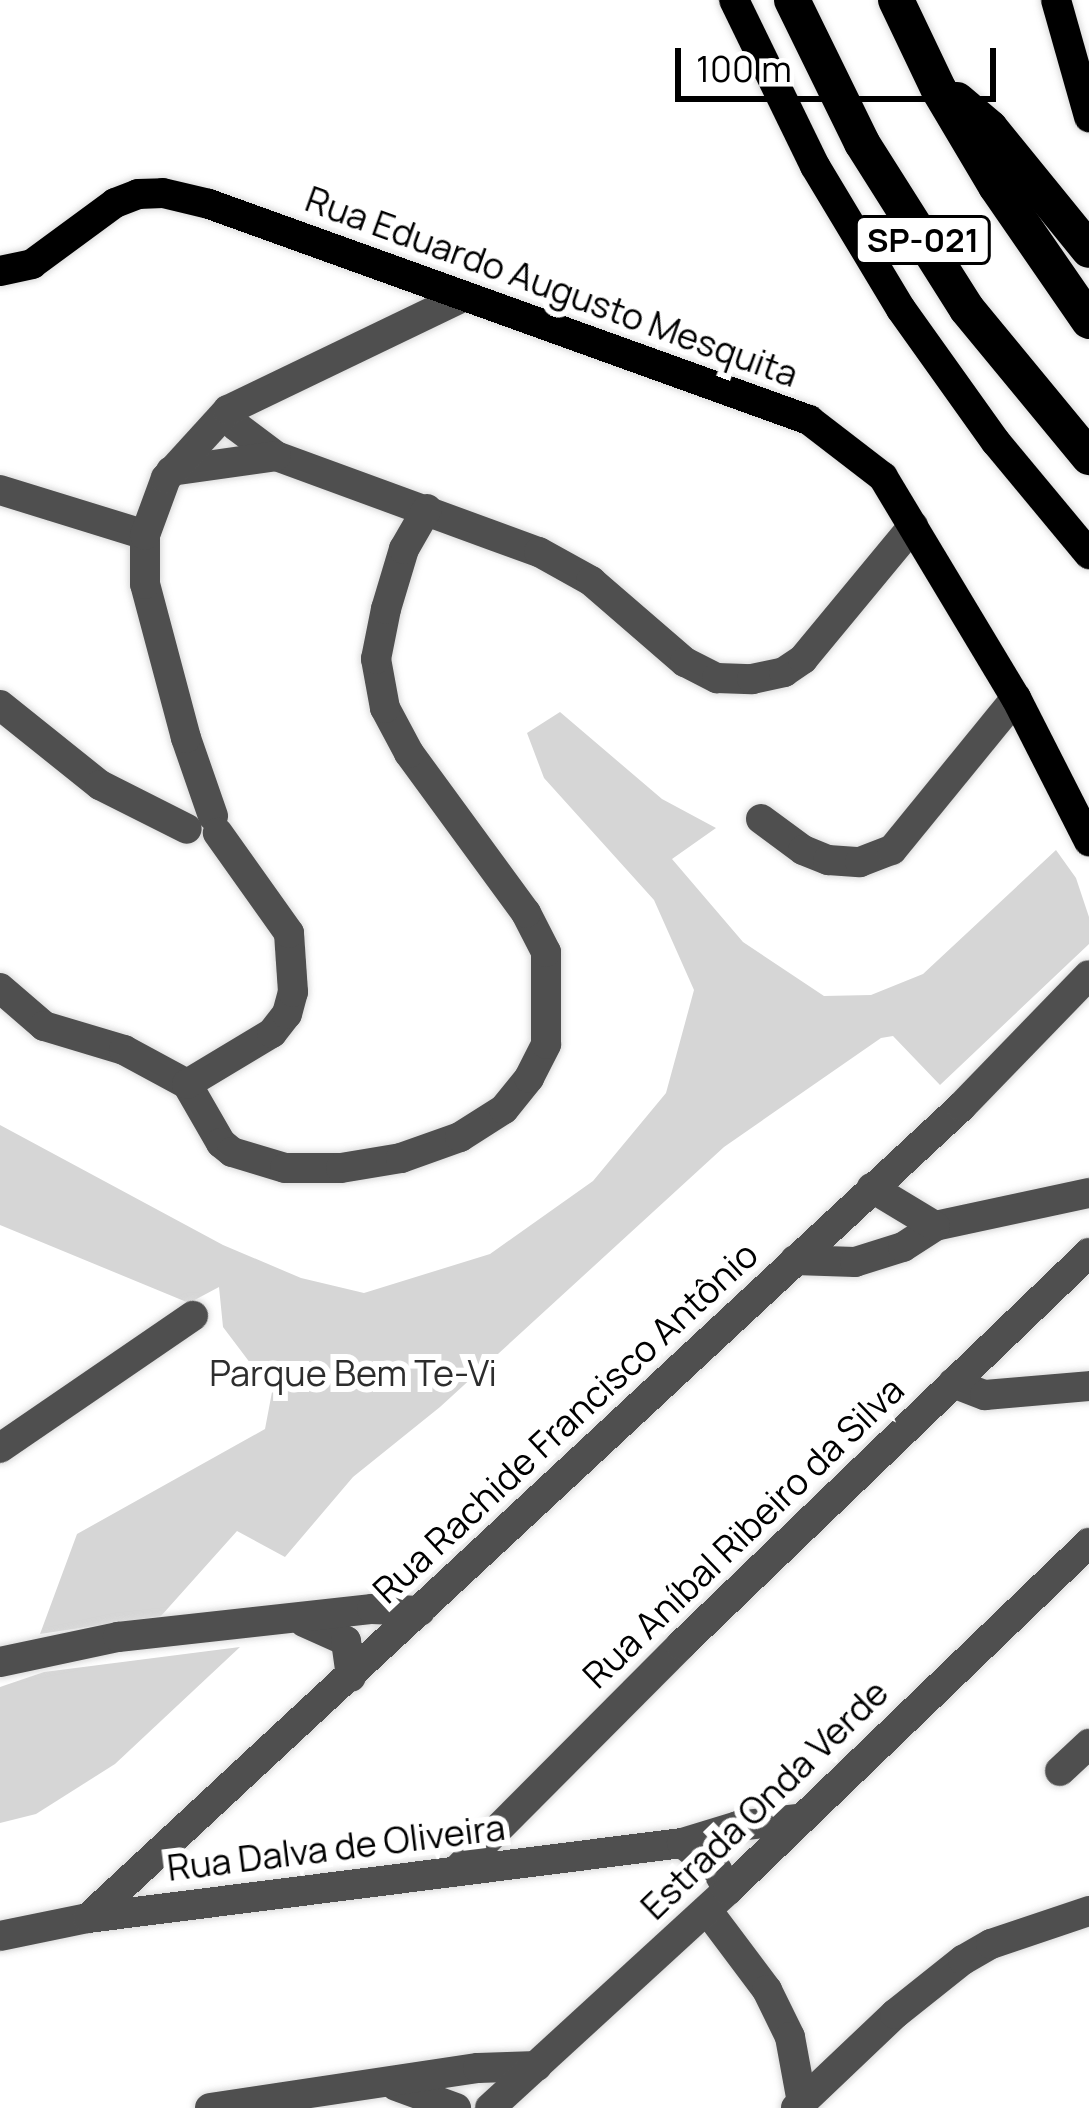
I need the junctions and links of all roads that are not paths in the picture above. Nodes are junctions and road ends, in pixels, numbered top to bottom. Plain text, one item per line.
1 (734, 0) edge
2 (792, 0) edge
3 (896, 0) edge
4 (1056, 0) edge
5 (939, 90) junction
6 (1089, 117) edge
7 (1089, 250) edge
8 (0, 271) edge
9 (461, 298) junction
10 (1089, 321) edge
11 (228, 410) junction
12 (276, 456) junction
13 (1089, 458) edge
14 (171, 472) junction
15 (0, 490) edge
16 (427, 509) junction
17 (913, 526) junction
18 (145, 535) junction
19 (1089, 554) edge
20 (1016, 698) junction
21 (0, 705) edge
22 (761, 819) dead end
23 (206, 826) junction
24 (1089, 841) edge
25 (1089, 975) edge
26 (0, 988) edge
27 (187, 1084) junction
28 (872, 1188) junction
29 (1089, 1193) edge
30 (935, 1226) junction
31 (1089, 1253) edge
32 (795, 1260) junction
33 (193, 1316) dead end
34 (953, 1383) junction
35 (1089, 1386) edge
36 (0, 1448) edge
37 (1089, 1543) edge
38 (420, 1611) junction
39 (297, 1620) junction
40 (0, 1662) edge
41 (352, 1678) junction
42 (1089, 1744) edge
43 (1060, 1771) dead end
44 (796, 1819) junction
45 (682, 1843) junction
46 (456, 1871) junction
47 (717, 1900) junction
48 (1089, 1911) edge
49 (88, 1918) junction
50 (0, 1936) edge
51 (536, 2066) junction
52 (390, 2085) junction
53 (801, 2106) edge
54 (209, 2108) edge
55 (456, 2108) edge
56 (490, 2108) edge

1 - 19 main road
2 - 13 highway, SP-021
3 - 5 highway, SP-021
4 - 6 main road
5 - 7 highway
5 - 10 highway, SP-021
8 - 9 main road, Rua Eduardo Augusto Mesquita
9 - 11 street
9 - 17 main road, Rua Eduardo Augusto Mesquita
11 - 12 street
11 - 14 street
12 - 14 street
12 - 16 street
14 - 18 street
15 - 18 street
16 - 17 street
16 - 27 street
17 - 20 main road, Rua Eduardo Augusto Mesquita
18 - 23 street
20 - 22 street
20 - 24 main road, Rua Eduardo Augusto Mesquita
21 - 23 street
23 - 27 street
25 - 28 street, Rua Rachide Francisco Antônio
26 - 27 street
28 - 30 street
28 - 32 street, Rua Rachide Francisco Antônio
29 - 30 street
30 - 32 street
31 - 34 street, Rua Aníbal Ribeiro da Silva
32 - 38 street, Rua Rachide Francisco Antônio
33 - 36 street
34 - 35 street
34 - 46 street, Rua Aníbal Ribeiro da Silva
37 - 44 street, Estrada Onda Verde
38 - 39 street
38 - 41 street, Rua Rachide Francisco Antônio
39 - 40 street
39 - 41 street
41 - 49 street, Rua Rachide Francisco Antônio
42 - 43 street
44 - 45 street, Rua Dalva de Oliveira
44 - 47 street, Estrada Onda Verde
45 - 46 street, Rua Dalva de Oliveira
45 - 47 street
46 - 49 street, Rua Dalva de Oliveira
47 - 51 street, Estrada Onda Verde
47 - 53 street
48 - 53 street
49 - 50 street, Rua Dalva de Oliveira
51 - 52 street
51 - 56 street, Estrada Onda Verde
52 - 54 street
52 - 55 street

